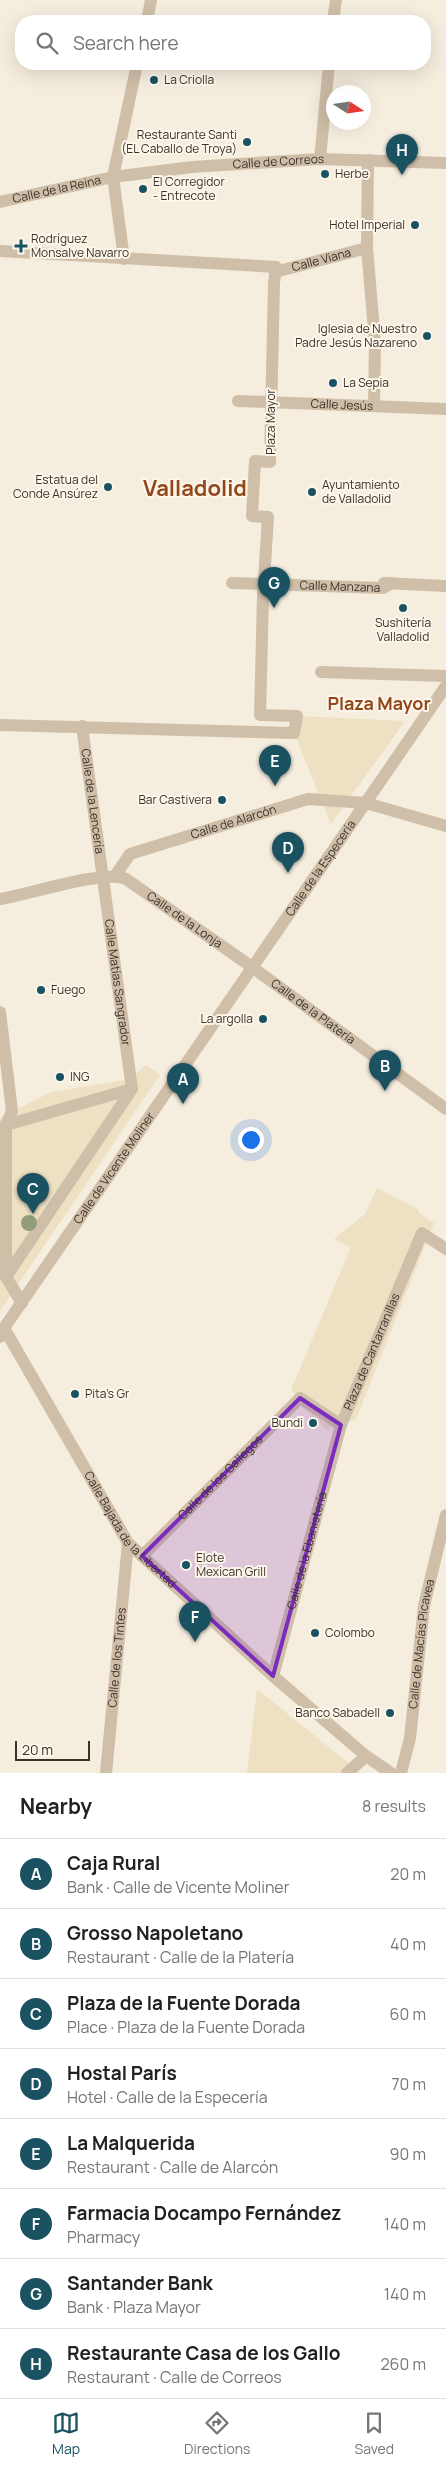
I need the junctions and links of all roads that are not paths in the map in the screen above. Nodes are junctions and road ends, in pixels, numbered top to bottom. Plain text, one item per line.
1 (151, 0) edge
2 (336, 0) edge
3 (147, 15) edge
4 (335, 15) edge
5 (136, 70) edge
6 (328, 70) edge
7 (320, 159) junction
8 (368, 160) junction
9 (446, 163) edge
10 (113, 177) junction
11 (0, 202) edge
12 (367, 248) junction
13 (0, 251) edge
14 (124, 259) junction
15 (275, 272) junction
16 (238, 401) dead end
17 (272, 402) junction
18 (374, 406) junction
19 (446, 409) edge
20 (232, 582) dead end
21 (312, 582) dead end
22 (392, 583) junction
23 (264, 584) junction
24 (446, 586) edge
25 (322, 672) dead end
26 (446, 676) edge
27 (446, 686) edge
28 (0, 725) edge
29 (82, 726) junction
30 (366, 803) junction
31 (446, 826) edge
32 (102, 876) junction
33 (115, 876) junction
34 (0, 899) edge
35 (252, 967) junction
36 (0, 1012) edge
37 (132, 1089) junction
38 (446, 1109) edge
39 (3, 1126) edge
40 (446, 1249) edge
41 (6, 1276) junction
42 (22, 1304) junction
43 (2, 1333) edge
44 (300, 1398) joint
45 (341, 1425) junction
46 (446, 1516) edge
47 (128, 1543) junction
48 (142, 1556) junction
49 (273, 1676) junction
50 (366, 1756) junction
51 (106, 1773) edge
52 (347, 1773) edge
53 (391, 1773) edge
54 (401, 1773) edge

1 - 3 street
2 - 4 street
5 - 10 street
6 - 7 street
7 - 8 street, Calle de Correos
7 - 10 street, Calle de Correos
8 - 9 street, Calle de Correos
8 - 12 street
10 - 11 street, Calle de la Reina
10 - 14 street
12 - 15 street, Calle Viana
12 - 18 street
13 - 14 street
14 - 15 street
15 - 17 street, Plaza Mayor
16 - 17 street, Calle Jesús
17 - 18 street, Calle Jesús
17 - 23 street, Plaza Mayor
18 - 19 street, Calle Jesús
20 - 23 street, Calle Manzana
21 - 22 street
22 - 23 street, Calle Manzana
22 - 24 street, Calle Manzana
23 - 29 street, Plaza Mayor
25 - 26 street
27 - 30 street, Calle de la Especería
28 - 29 street, Plaza Mayor
29 - 32 street, Calle de la Lencería
30 - 31 street, Calle de Alarcón
30 - 33 street, Calle de Alarcón
30 - 35 street, Calle de la Especería
32 - 33 street
32 - 34 street
32 - 37 street, Calle Matías Sangrador
33 - 35 street, Calle de la Lonja
35 - 38 street, Calle de la Platería
35 - 42 street, Calle de Vicente Moliner
36 - 39 street
37 - 39 street
37 - 41 street
39 - 41 street
40 - 45 street, Plaza de Cantarranillas
41 - 42 street
42 - 43 street, Calle de Vicente Moliner
43 - 47 street, Calle Bajada de la Libertad
44 - 45 street, Plaza de Cantarranillas
44 - 48 street, Calle de los Gallegos
45 - 49 street, Calle de la Ebanistería
46 - 54 street, Calle de Macías Picavea
47 - 48 street, Calle Bajada de la Libertad
47 - 51 street, Calle de los Tintes
48 - 49 street, Calle Bajada de la Libertad
49 - 50 street, Calle Bajada de la Libertad
50 - 52 street
50 - 53 street, Calle Bajada de la Libertad

